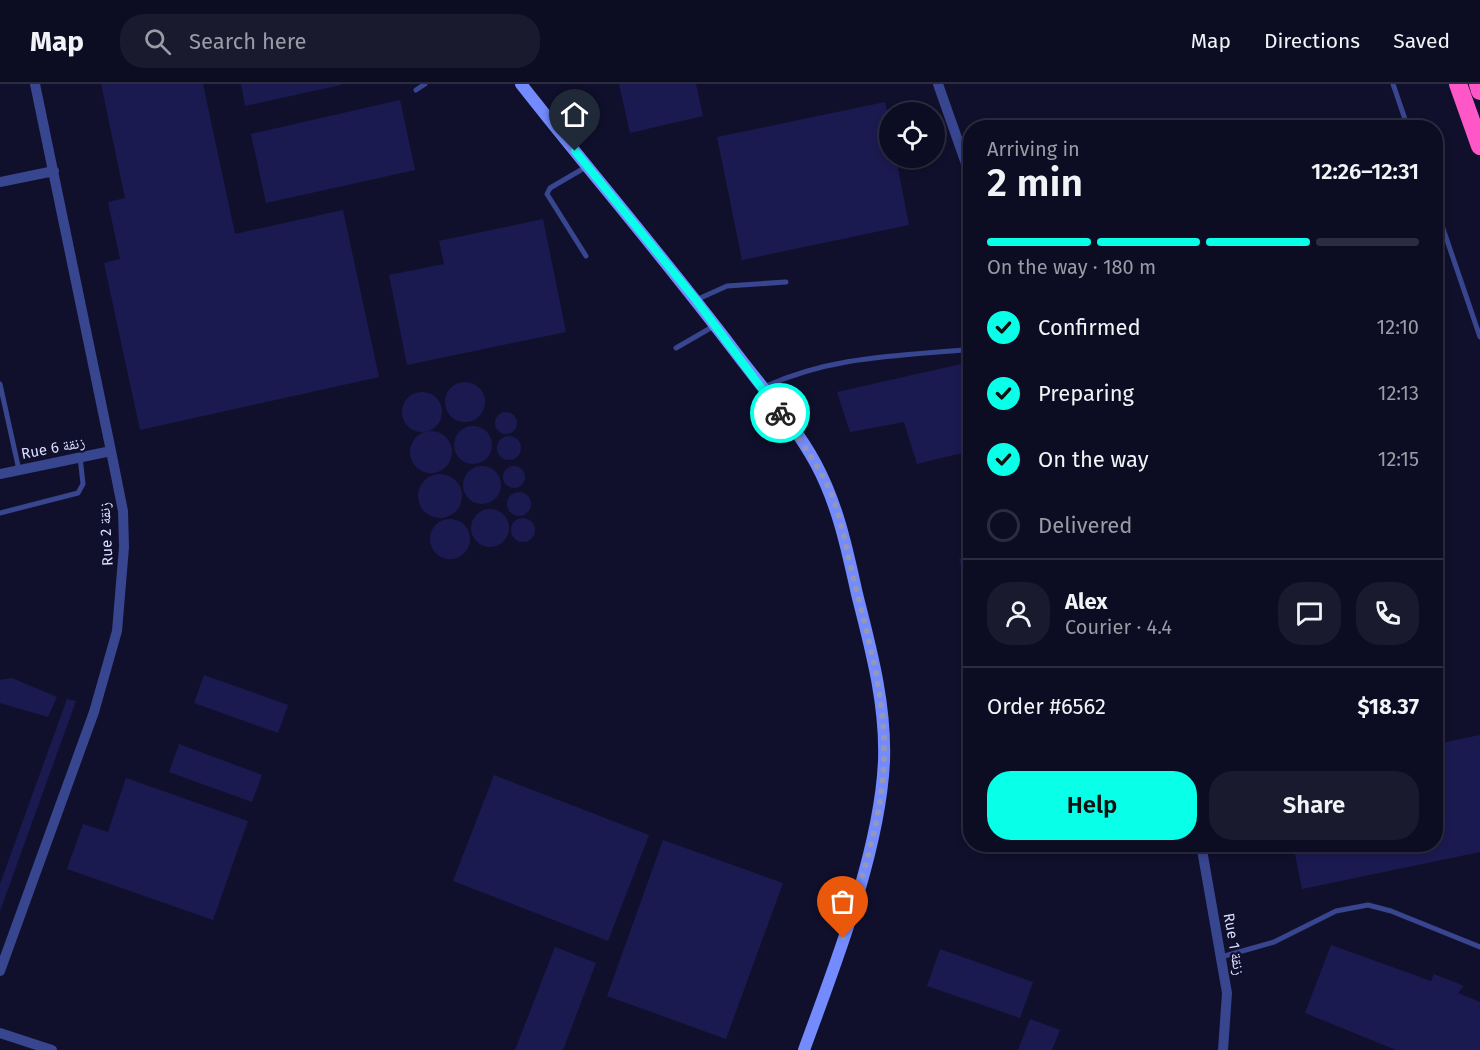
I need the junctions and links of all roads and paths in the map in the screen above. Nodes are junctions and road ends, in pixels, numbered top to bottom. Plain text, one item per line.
1 (35, 84) edge
2 (424, 84) edge
3 (522, 84) edge
4 (938, 84) edge
5 (1393, 84) edge
6 (1458, 84) edge
7 (1478, 84) edge
8 (416, 90) dead end
9 (1480, 91) edge
10 (1405, 120) edge
11 (1480, 146) edge
12 (963, 155) edge
13 (588, 166) junction
14 (54, 171) junction
15 (0, 182) edge
16 (1443, 229) edge
17 (586, 256) dead end
18 (786, 282) dead end
19 (696, 300) junction
20 (715, 326) junction
21 (1480, 337) edge
22 (676, 348) dead end
23 (963, 350) dead end
24 (0, 384) edge
25 (763, 388) junction
26 (111, 451) junction
27 (80, 457) junction
28 (19, 470) junction
29 (0, 474) edge
30 (0, 513) edge
31 (1201, 852) edge
32 (1480, 947) edge
33 (1221, 957) junction
34 (0, 971) edge
35 (0, 1033) edge
36 (52, 1050) edge
37 (804, 1050) edge
38 (1223, 1050) edge

1 - 14 street, Rue 2 زنقة
2 - 8 lane
3 - 13 street
4 - 12 street
5 - 10 lane
6 - 11 highway
7 - 9 highway
13 - 17 lane
13 - 19 street
14 - 15 street
14 - 26 street, Rue 2 زنقة
16 - 21 lane
18 - 19 lane
19 - 20 street
20 - 22 lane
20 - 25 street
23 - 25 lane
24 - 28 lane
25 - 37 street
26 - 27 street, Rue 6 زنقة
26 - 34 street, Rue 2 زنقة
27 - 28 street, Rue 6 زنقة
27 - 30 lane
28 - 29 street, Rue 6 زنقة
31 - 33 street, Rue 1 زنقة
32 - 33 lane
33 - 38 street, Rue 1 زنقة
35 - 36 street

